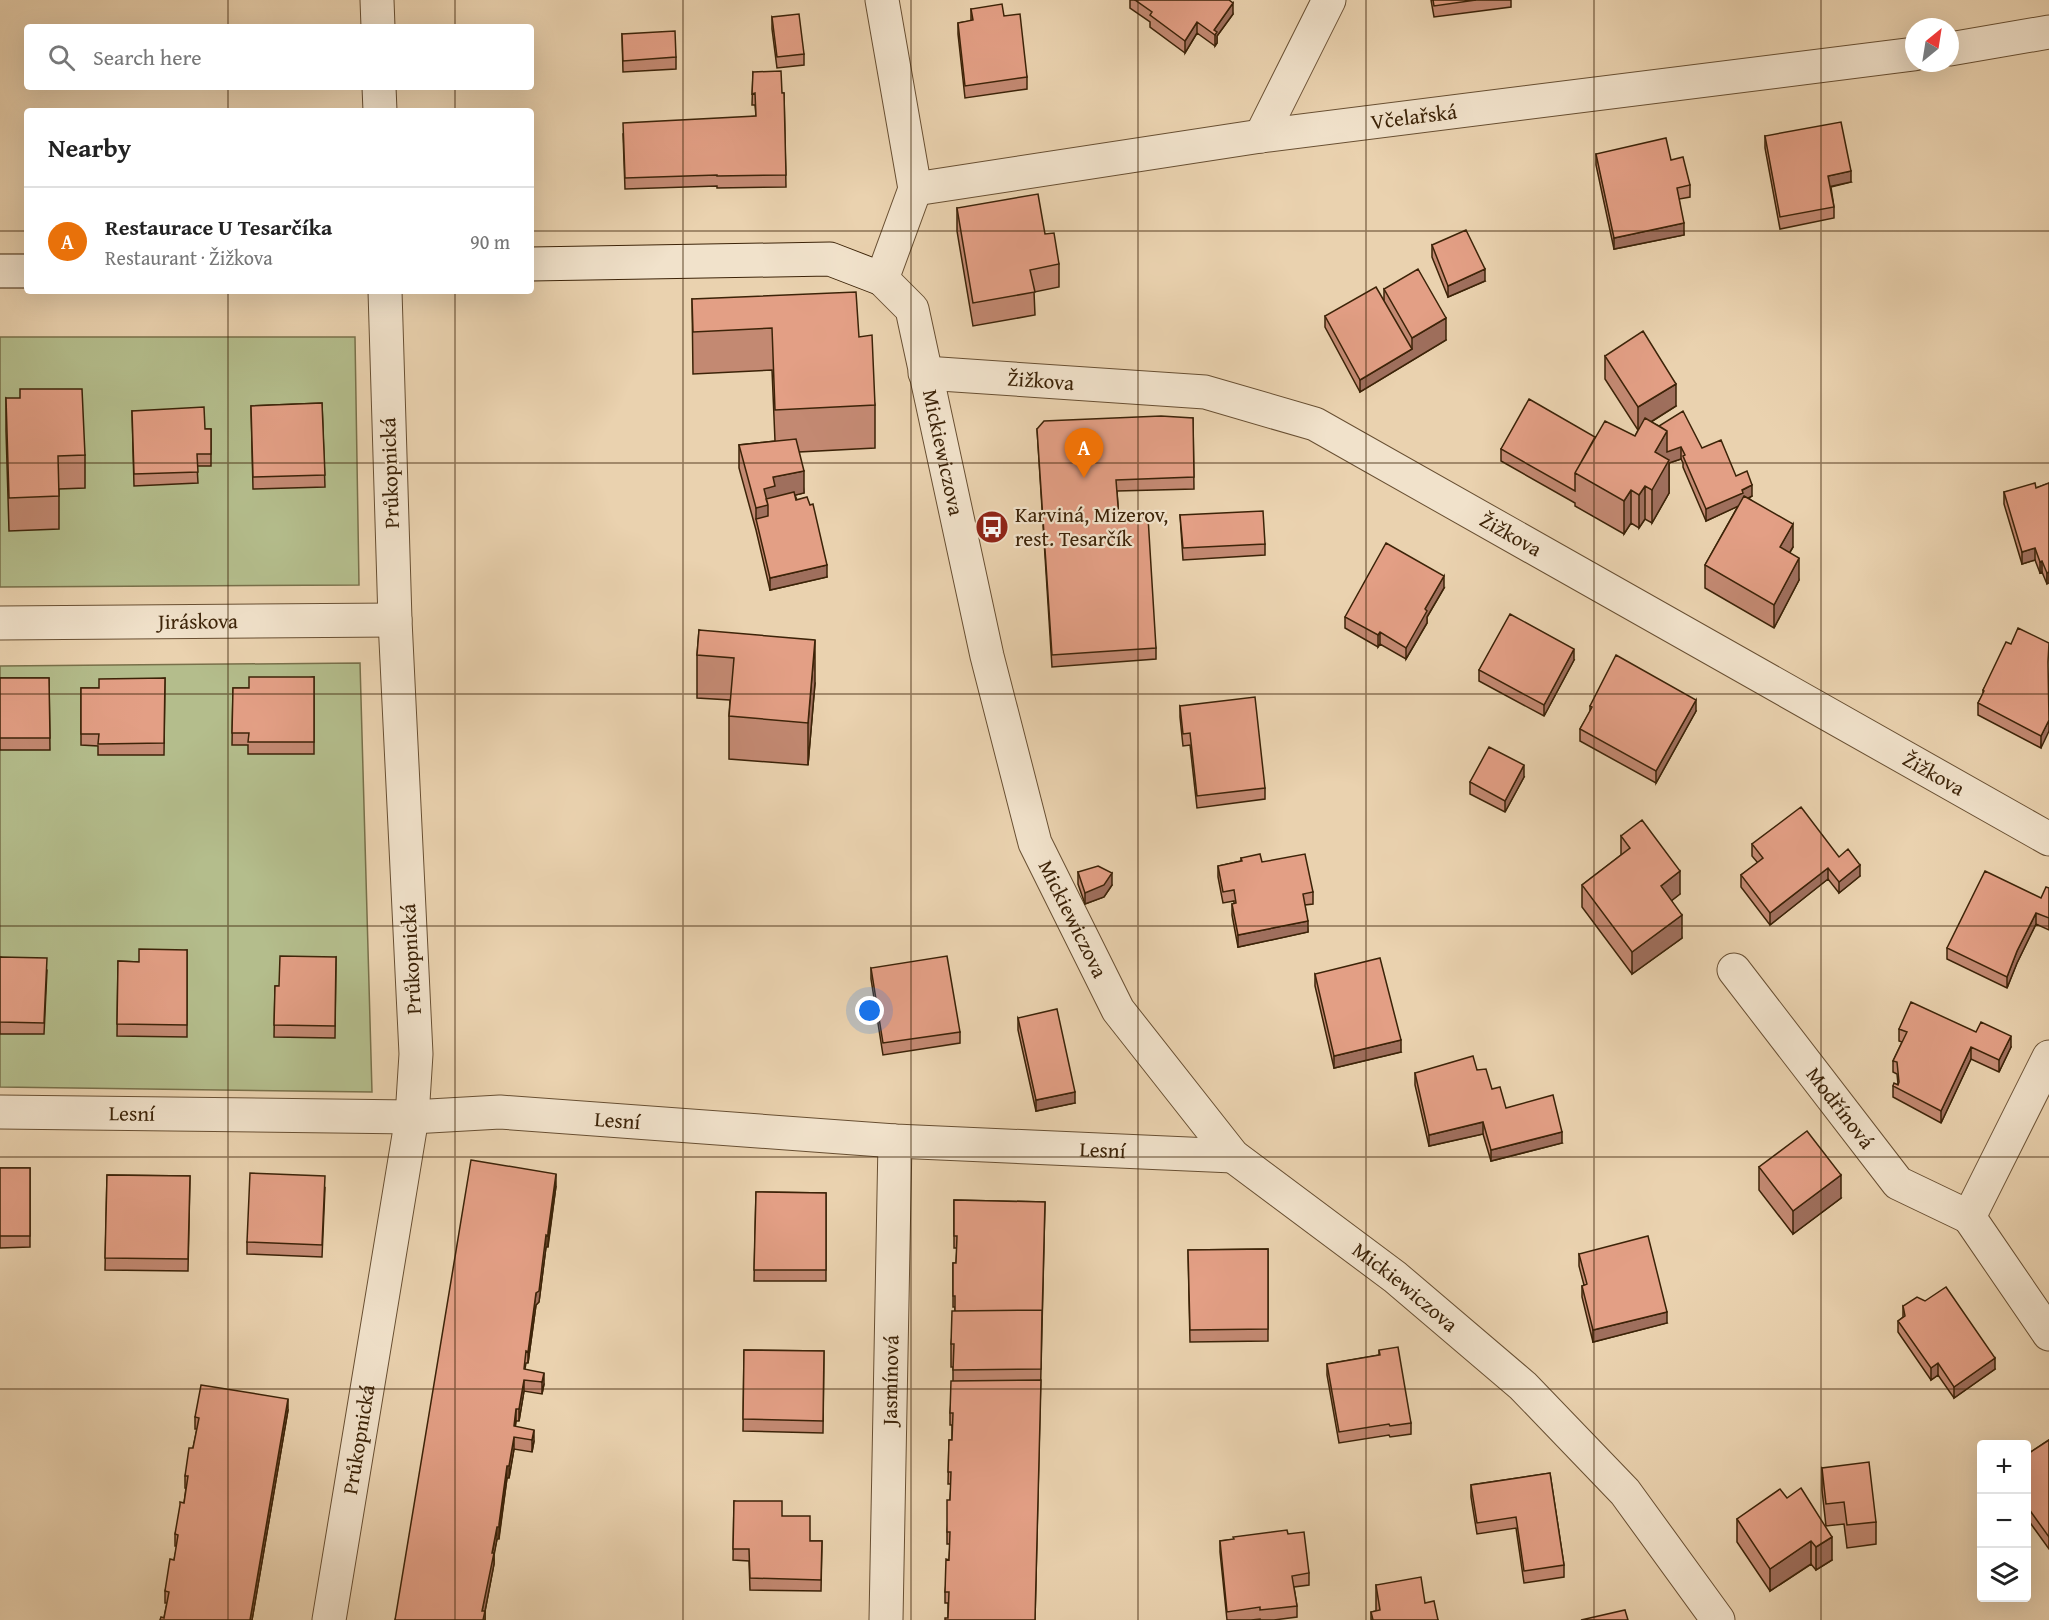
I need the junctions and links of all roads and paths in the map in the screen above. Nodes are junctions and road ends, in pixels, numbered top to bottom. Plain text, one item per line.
1 (377, 0) edge
2 (882, 0) edge
3 (1329, 0) edge
4 (378, 24) edge
5 (2049, 32) edge
6 (1959, 48) edge
7 (1905, 55) edge
8 (379, 90) edge
9 (380, 108) edge
10 (1261, 136) junction
11 (915, 189) junction
12 (534, 264) edge
13 (0, 271) edge
14 (24, 271) edge
15 (882, 279) junction
16 (385, 294) edge
17 (925, 373) junction
18 (395, 620) junction
19 (0, 622) edge
20 (2049, 838) edge
21 (1734, 970) dead end
22 (2049, 1057) edge
23 (0, 1112) edge
24 (412, 1117) junction
25 (895, 1142) junction
26 (1233, 1156) junction
27 (1969, 1217) junction
28 (2049, 1334) edge
29 (329, 1620) edge
30 (886, 1620) edge
31 (1718, 1620) edge

1 - 4 street
2 - 11 street
3 - 10 street
5 - 6 street
7 - 10 street, Včelařská
8 - 9 street
10 - 11 street, Včelařská
11 - 15 street
12 - 15 street
13 - 14 street
15 - 17 street, Mickiewiczova
16 - 18 street, Průkopnická
17 - 20 street, Žižkova
17 - 26 street, Mickiewiczova
18 - 19 street, Jiráskova
18 - 24 street, Průkopnická
21 - 27 street, Modřínová
22 - 27 street
23 - 24 street, Lesní
24 - 25 street, Lesní
24 - 29 street, Průkopnická
25 - 26 street, Lesní
25 - 30 street, Jasmínová
26 - 31 street, Mickiewiczova
27 - 28 street

